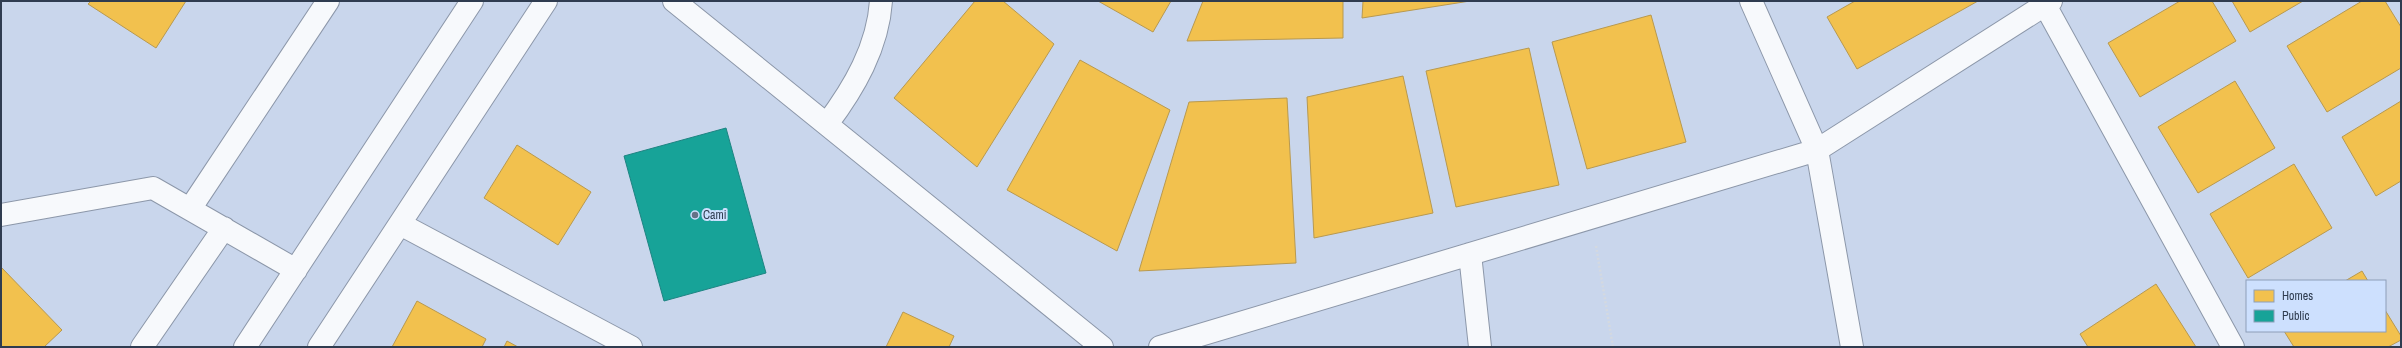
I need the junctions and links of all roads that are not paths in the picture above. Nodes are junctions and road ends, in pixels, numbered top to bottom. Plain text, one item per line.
1 (328, 1) edge
2 (472, 1) edge
3 (546, 1) edge
4 (674, 1) edge
5 (881, 1) edge
6 (1751, 1) edge
7 (2048, 3) edge
8 (827, 124) junction
9 (1817, 150) junction
10 (190, 209) junction
11 (1, 215) edge
12 (400, 224) junction
13 (224, 228) junction
14 (1470, 254) junction
15 (296, 270) junction
16 (142, 347) edge
17 (245, 347) edge
18 (320, 347) edge
19 (631, 347) edge
20 (1102, 347) edge
21 (1160, 347) edge
22 (1480, 347) edge
23 (1852, 347) edge
24 (2233, 347) edge

1 - 10 street
2 - 15 street
3 - 12 street
4 - 8 street
5 - 8 street
6 - 9 street
7 - 9 street
7 - 24 street
8 - 20 street
9 - 14 street
9 - 23 street
10 - 11 street
10 - 13 street
12 - 18 street
12 - 19 street
13 - 15 street
13 - 16 street
14 - 21 street
14 - 22 street
15 - 17 street

